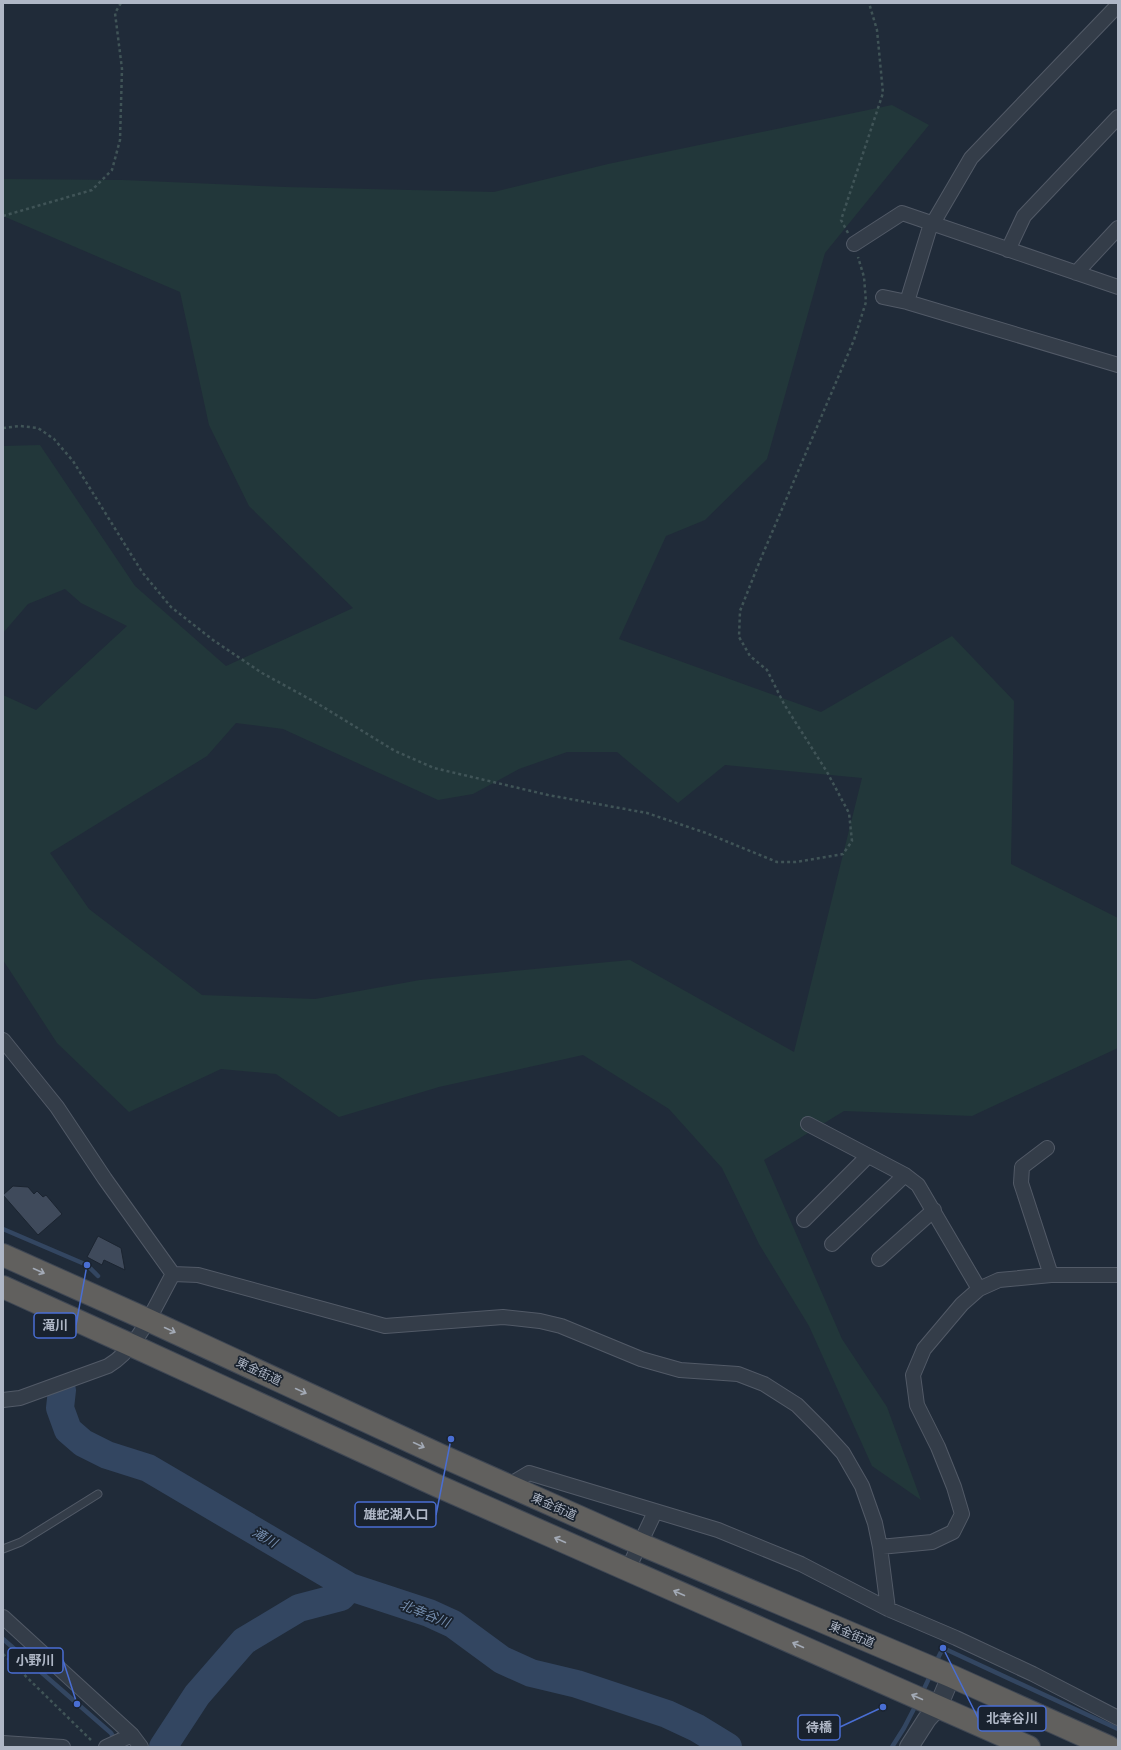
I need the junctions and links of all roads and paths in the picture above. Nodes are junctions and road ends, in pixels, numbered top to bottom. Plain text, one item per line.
1 (120, 3) edge
2 (869, 3) edge
3 (1118, 6) edge
4 (1118, 117) edge
5 (3, 216) edge
6 (932, 225) junction
7 (1118, 228) edge
8 (854, 244) junction
9 (1008, 250) junction
10 (1076, 273) junction
11 (1118, 287) edge
12 (883, 297) dead end
13 (907, 302) junction
14 (1118, 364) edge
15 (3, 428) edge
16 (3, 1040) edge
17 (808, 1124) dead end
18 (1047, 1148) dead end
19 (868, 1156) junction
20 (905, 1175) junction
21 (934, 1210) junction
22 (804, 1220) dead end
23 (832, 1244) dead end
24 (3, 1255) edge
25 (879, 1259) dead end
26 (172, 1274) junction
27 (1051, 1275) junction
28 (1118, 1275) edge
29 (3, 1287) edge
30 (979, 1288) junction
31 (148, 1320) junction
32 (131, 1345) junction
33 (3, 1400) edge
34 (509, 1485) junction
35 (98, 1494) dead end
36 (655, 1512) junction
37 (640, 1544) junction
38 (880, 1546) junction
39 (3, 1550) edge
40 (628, 1570) junction
41 (888, 1609) junction
42 (3, 1617) edge
43 (3, 1654) edge
44 (951, 1676) junction
45 (938, 1707) junction
46 (1118, 1718) edge
47 (132, 1736) junction
48 (3, 1743) edge
49 (63, 1747) edge
50 (98, 1747) edge
51 (106, 1747) edge
52 (140, 1747) edge
53 (909, 1747) edge
54 (1029, 1747) edge
55 (1109, 1747) edge

1 - 5 path
2 - 8 path
3 - 6 street
4 - 9 street
6 - 8 street
6 - 9 street
6 - 13 street
7 - 10 street
8 - 15 path
9 - 10 street
10 - 11 street
12 - 13 street
13 - 14 street
16 - 26 street
17 - 19 street
18 - 27 street
19 - 20 street
19 - 22 street
20 - 21 street
20 - 23 street
21 - 25 street
21 - 30 street
24 -> 31 highway, 東金街道
26 - 31 street
26 - 38 street
27 - 28 street
27 - 30 street
29 - 32 highway
30 - 38 street
31 - 32 street
31 -> 34 highway, 東金街道
32 - 33 street
40 -> 32 highway
34 - 36 street
34 - 37 highway, 東金街道
35 - 39 lane
36 - 37 street
36 - 41 street
37 - 40 street
37 - 44 highway, 東金街道
38 - 41 street
45 -> 40 highway
41 - 46 street
42 - 47 street
43 - 50 path
44 - 45 street
44 - 55 highway, 東金街道
45 - 53 street
45 - 54 highway
47 - 51 street
47 - 52 street
48 - 49 street

